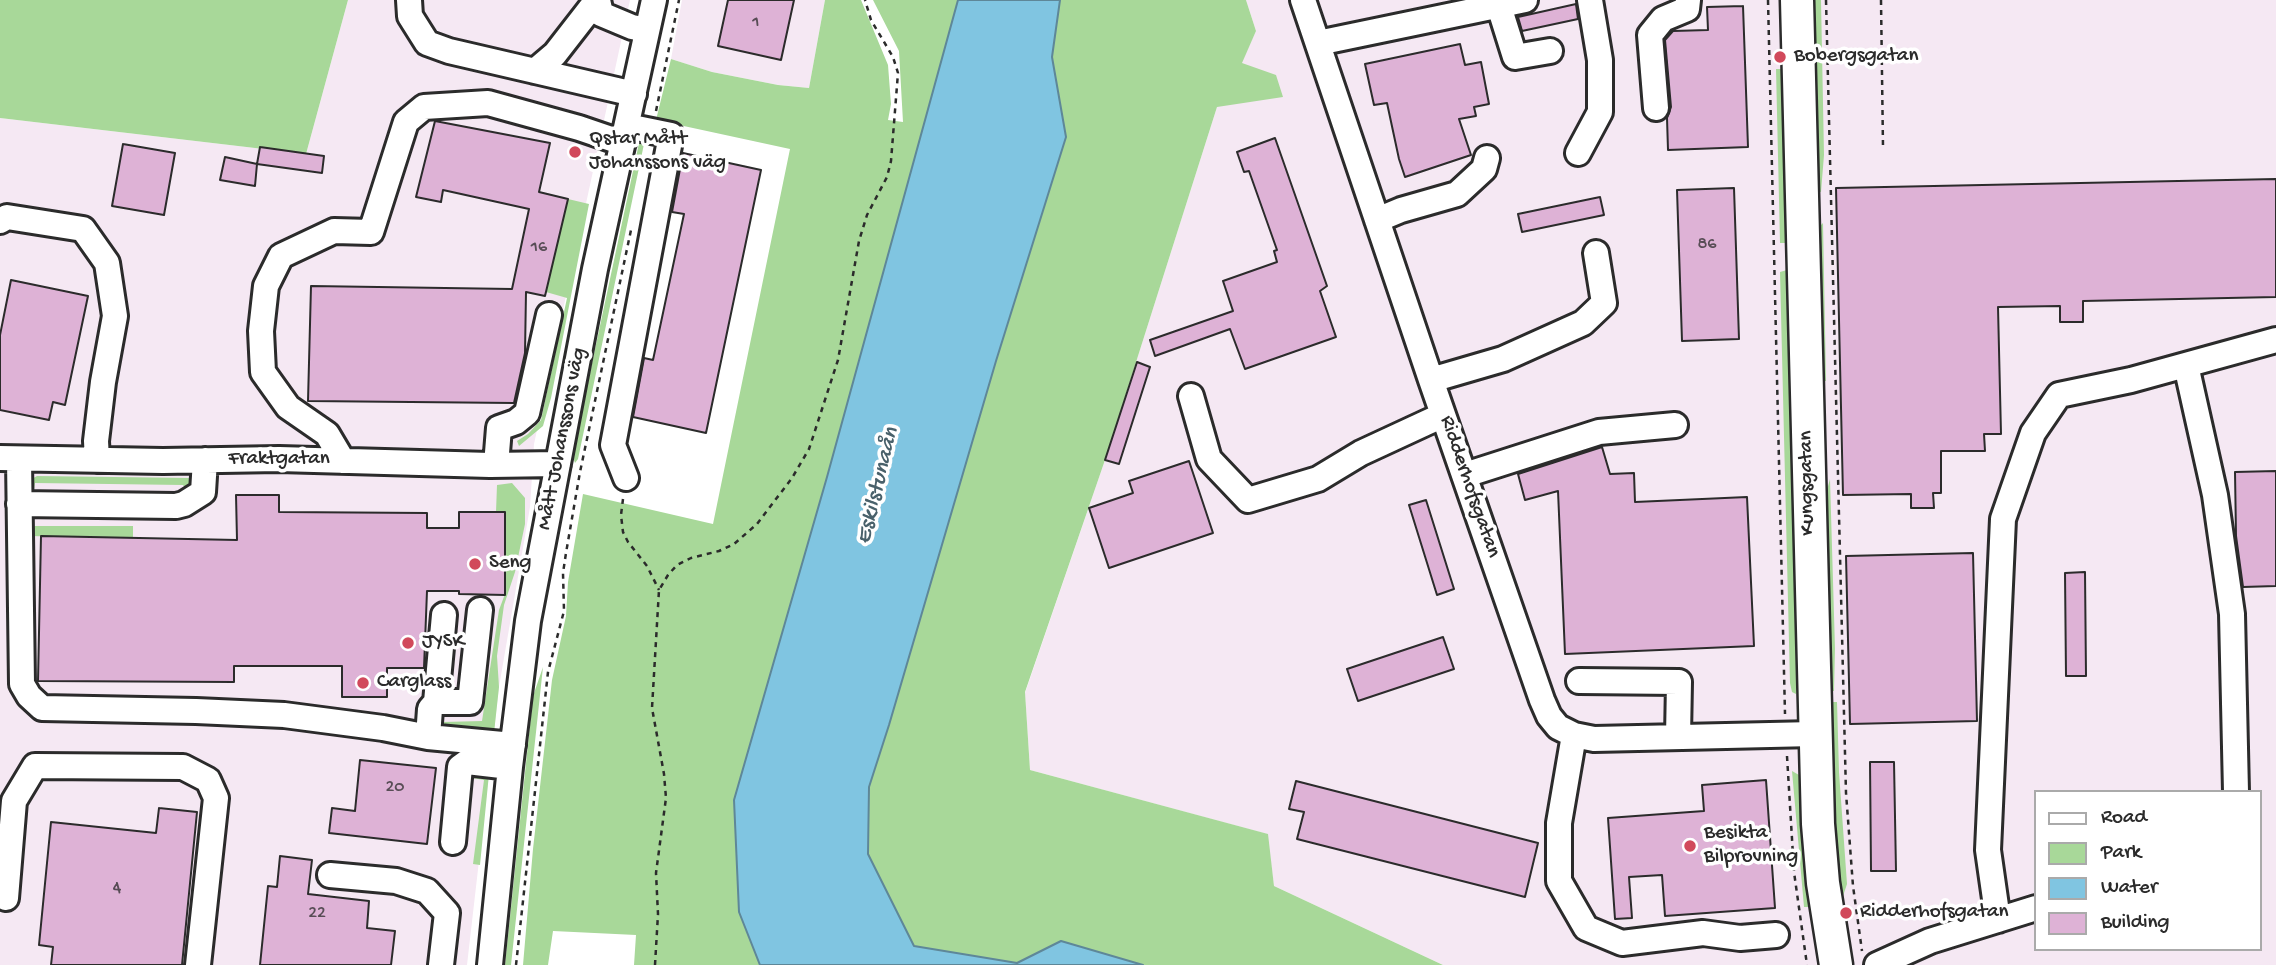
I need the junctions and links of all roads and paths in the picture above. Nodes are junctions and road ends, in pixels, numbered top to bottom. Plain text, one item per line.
1 (409, 0) edge
2 (598, 0) edge
3 (654, 0) edge
4 (680, 0) edge
5 (865, 0) edge
6 (1303, 0) edge
7 (1525, 0) edge
8 (1590, 0) edge
9 (1688, 0) edge
10 (1768, 0) edge
11 (1797, 0) edge
12 (1826, 0) edge
13 (1881, 0) edge
14 (1499, 6) junction
15 (647, 30) junction
16 (1318, 43) junction
17 (1550, 51) dead end
18 (536, 71) junction
19 (634, 94) junction
20 (1656, 108) dead end
21 (652, 131) junction
22 (625, 134) junction
23 (1883, 147) dead end
24 (1578, 153) dead end
25 (1487, 158) dead end
26 (1377, 220) junction
27 (0, 221) edge
28 (632, 221) dead end
29 (1596, 253) dead end
30 (550, 315) dead end
31 (2276, 340) edge
32 (2186, 365) junction
33 (1431, 380) junction
34 (1191, 396) dead end
35 (1443, 415) junction
36 (1675, 425) dead end
37 (9, 458) edge
38 (97, 460) junction
39 (205, 460) junction
40 (343, 461) junction
41 (496, 464) junction
42 (558, 464) junction
43 (1465, 475) junction
44 (626, 478) joint
45 (19, 504) junction
46 (659, 590) junction
47 (480, 610) dead end
48 (444, 615) dead end
49 (1578, 681) dead end
50 (436, 702) junction
51 (1800, 734) junction
52 (1574, 735) junction
53 (428, 737) junction
54 (1678, 737) junction
55 (511, 756) junction
56 (2236, 790) edge
57 (453, 842) dead end
58 (330, 875) dead end
59 (6, 898) dead end
60 (2035, 908) edge
61 (1998, 919) junction
62 (1776, 935) dead end
63 (1858, 961) edge
64 (198, 965) edge
65 (441, 965) edge
66 (490, 965) edge
67 (516, 965) edge
68 (655, 965) edge
69 (1807, 965) edge

1 - 18 street
2 - 15 street
2 - 18 street
3 - 15 street, Mått Johanssons väg
4 - 21 path
5 - 46 path
6 - 16 street, Ridderhofsgatan
7 - 14 street
8 - 24 street
9 - 20 street
10 - 51 path
11 - 51 main road, Kungsgatan
12 - 63 path
13 - 23 path
14 - 16 street
14 - 17 street
15 - 19 street, Mått Johanssons väg
16 - 26 street, Ridderhofsgatan
18 - 19 street
19 - 22 street, Mått Johanssons väg
21 - 22 street
21 - 44 street
22 - 40 street
22 - 42 street, Mått Johanssons väg
25 - 26 street
26 - 33 street, Ridderhofsgatan
27 - 38 street
28 - 67 path
29 - 33 street
30 - 41 street
31 - 32 street
32 - 56 street
32 - 61 street
33 - 35 street, Ridderhofsgatan
34 - 35 street
35 - 43 street, Ridderhofsgatan
36 - 43 street
37 - 38 street, Fraktgatan
37 - 45 street
38 - 39 street, Fraktgatan
39 - 40 street, Fraktgatan
39 - 45 street
40 - 41 street, Fraktgatan
41 - 42 street, Fraktgatan
42 - 55 street, Mått Johanssons väg
43 - 52 street, Ridderhofsgatan
44 - 46 path
45 - 53 street
46 - 68 path
47 - 50 street
48 - 50 street
49 - 54 street
50 - 53 street
51 - 54 street
51 - 63 main road, Kungsgatan
51 - 69 path
52 - 54 street
52 - 62 street
53 - 55 street
55 - 57 street
55 - 66 street, Mått Johanssons väg
58 - 65 street
59 - 64 street
60 - 61 street
61 - 63 street

